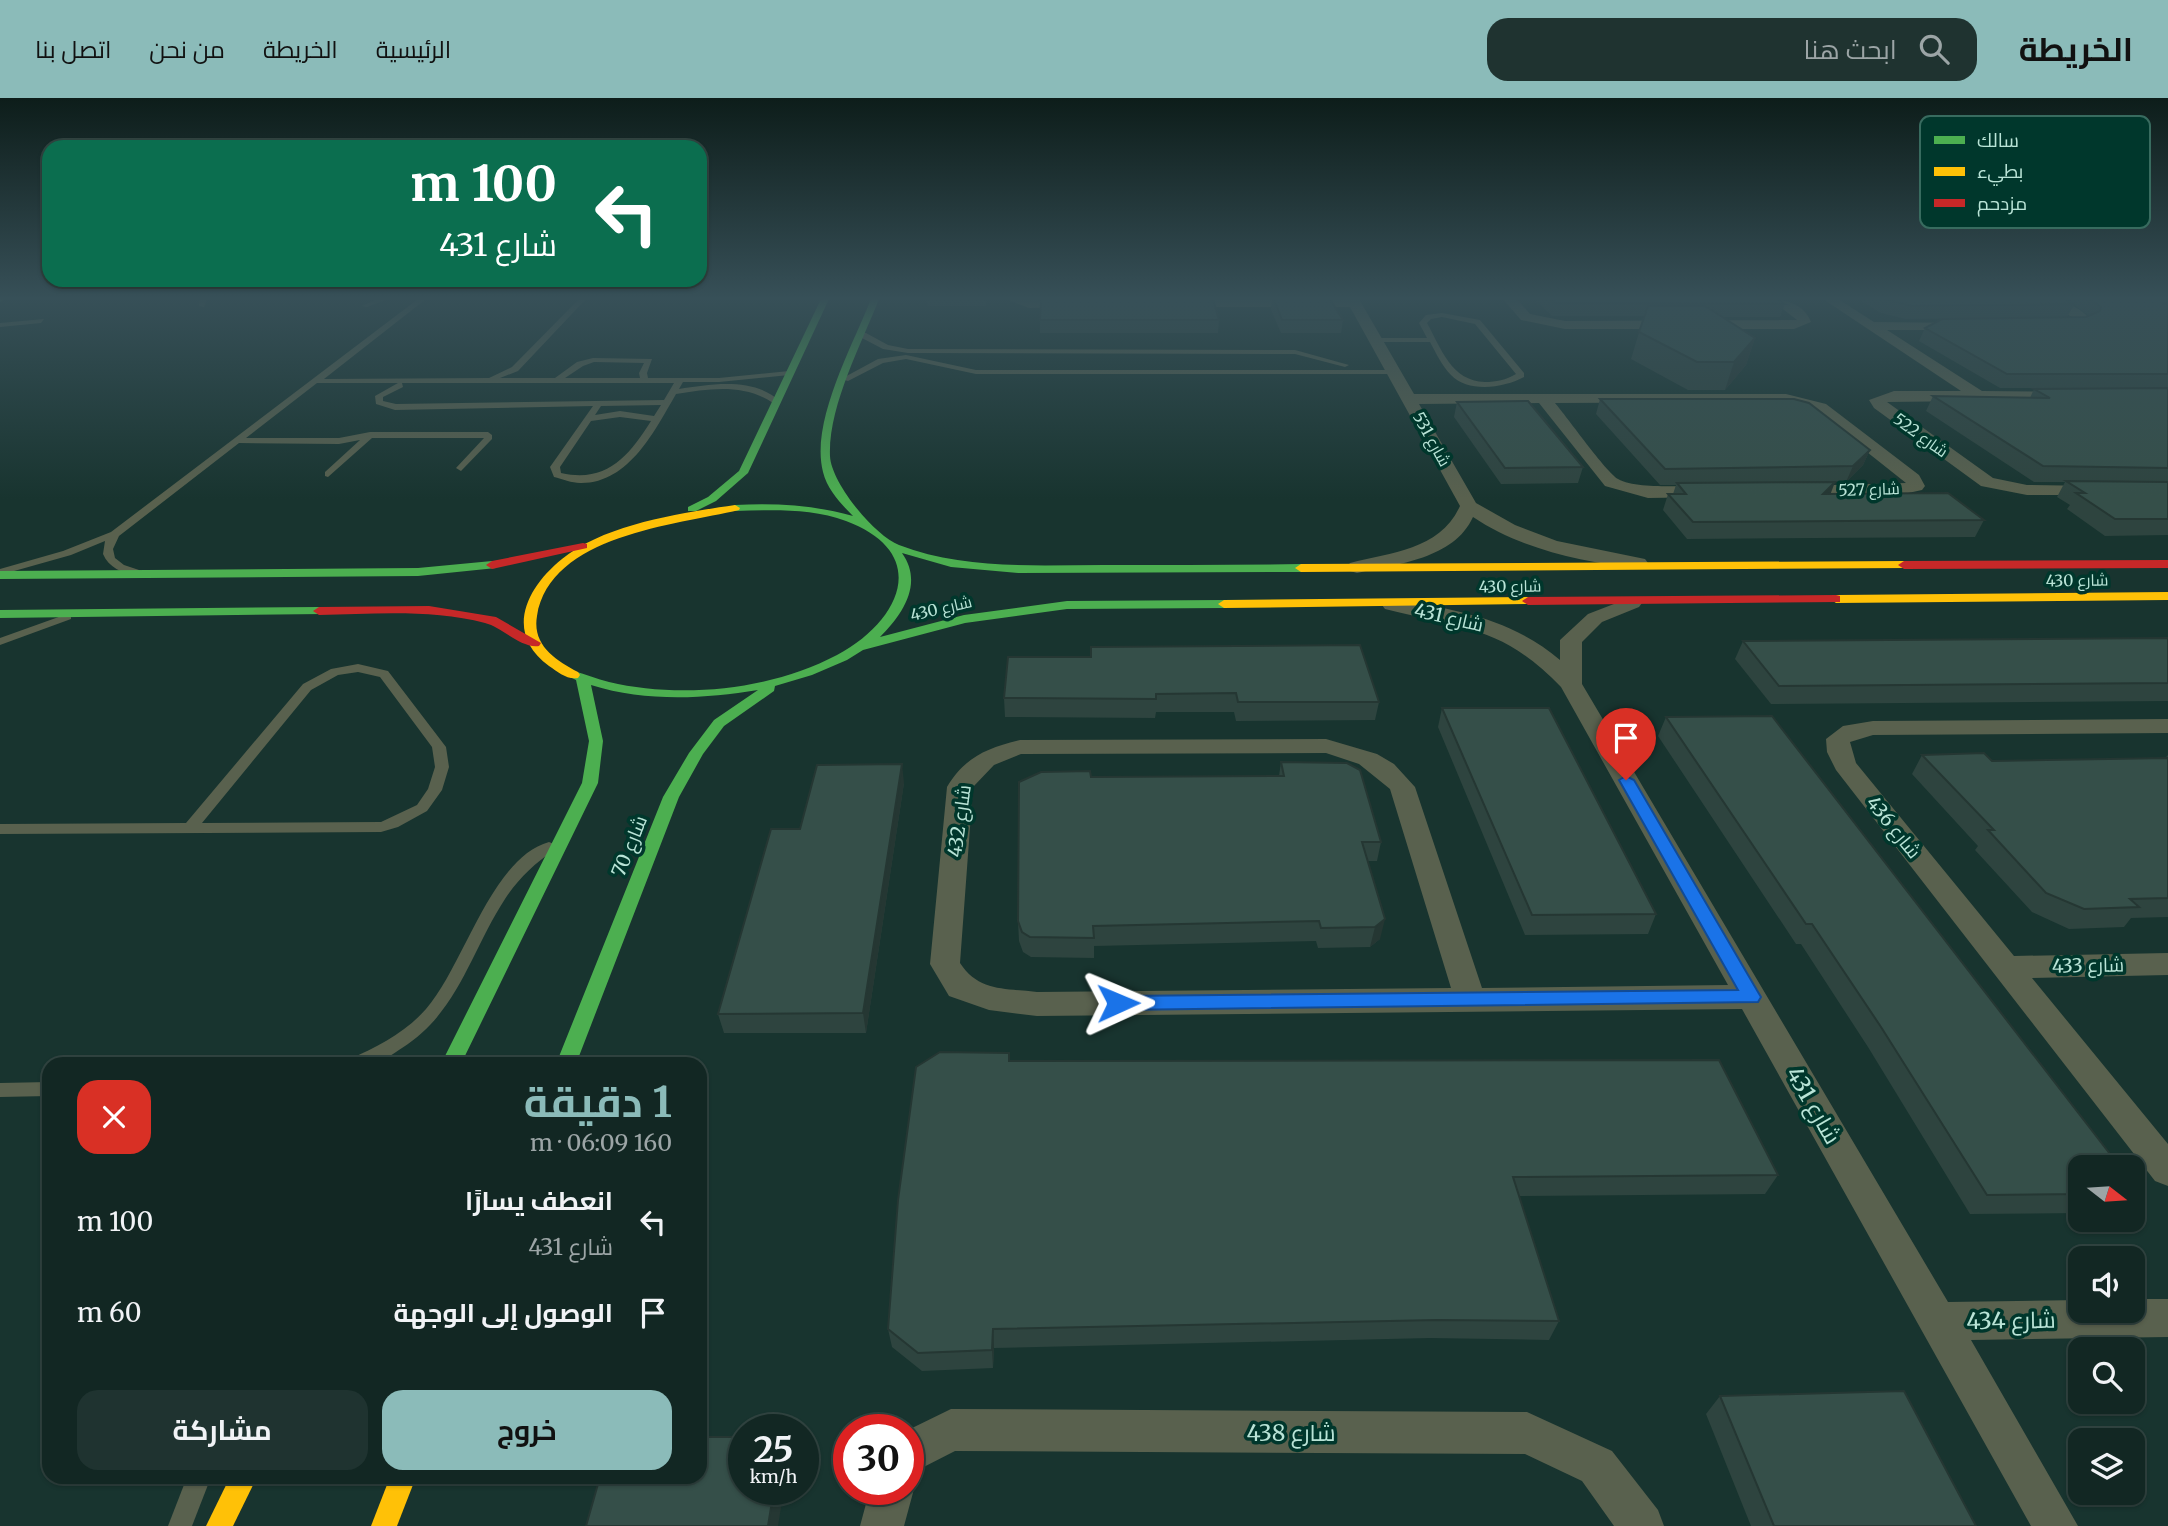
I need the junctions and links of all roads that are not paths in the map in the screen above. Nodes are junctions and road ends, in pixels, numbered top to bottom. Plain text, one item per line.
1 (336, 366) edge
2 (518, 366) edge
3 (579, 366) edge
4 (647, 366) edge
5 (792, 366) edge
6 (850, 366) edge
7 (872, 366) edge
8 (951, 366) edge
9 (1120, 366) edge
10 (1149, 366) edge
11 (1316, 366) edge
12 (1353, 366) edge
13 (1450, 366) edge
14 (1513, 366) edge
15 (1932, 366) edge
16 (1391, 368) junction
17 (515, 369) junction
18 (1110, 371) junction
19 (1159, 372) junction
20 (1307, 372) junction
21 (789, 373) junction
22 (845, 379) junction
23 (557, 380) junction
24 (645, 380) junction
25 (680, 380) junction
26 (316, 381) junction
27 (481, 381) junction
28 (525, 381) junction
29 (415, 382) junction
30 (306, 390) junction
31 (673, 392) junction
32 (1978, 395) junction
33 (2087, 395) edge
34 (379, 396) junction
35 (1543, 398) junction
36 (1410, 399) junction
37 (776, 401) junction
38 (666, 402) junction
39 (598, 404) junction
40 (655, 418) junction
41 (587, 419) junction
42 (253, 431) junction
43 (370, 435) junction
44 (240, 441) junction
45 (461, 468) dead end
46 (328, 474) dead end
47 (1773, 491) edge
48 (2116, 491) edge
49 (1731, 492) edge
50 (1469, 506) junction
51 (675, 517) junction
52 (872, 529) junction
53 (115, 534) junction
54 (610, 538) junction
55 (896, 548) junction
56 (2168, 564) edge
57 (1651, 565) junction
58 (1357, 567) junction
59 (0, 573) edge
60 (141, 573) junction
61 (2168, 596) edge
62 (1632, 603) junction
63 (1392, 605) junction
64 (78, 613) junction
65 (0, 614) edge
66 (0, 642) edge
67 (534, 643) junction
68 (858, 647) junction
69 (782, 679) junction
70 (583, 680) junction
71 (1570, 684) junction
72 (2168, 726) edge
73 (190, 828) junction
74 (0, 830) edge
75 (565, 837) junction
76 (2168, 964) edge
77 (2008, 967) junction
78 (1752, 997) junction
79 (1470, 998) junction
80 (369, 1057) edge
81 (455, 1057) edge
82 (569, 1057) edge
83 (42, 1089) edge
84 (0, 1090) edge
85 (2168, 1170) edge
86 (2168, 1318) edge
87 (1937, 1321) junction
88 (924, 1445) edge
89 (196, 1484) edge
90 (240, 1484) edge
91 (400, 1484) edge
92 (886, 1505) edge
93 (180, 1526) edge
94 (219, 1526) edge
95 (384, 1526) edge
96 (883, 1526) edge
97 (1642, 1526) edge
98 (2056, 1526) edge

1 - 26 lane
2 - 17 lane
3 - 23 lane
4 - 24 lane
5 - 21 main road
6 - 22 main road
7 - 22 lane
8 - 18 lane
9 - 18 lane
10 - 19 lane
11 - 20 lane
12 - 16 lane
13 - 14 lane
15 - 32 street
16 - 20 lane
16 - 36 street, شارع 531
17 - 27 lane
17 - 28 lane
18 - 19 lane
19 - 20 lane
21 - 25 lane
21 - 37 main road
22 - 52 main road
23 - 24 lane
23 - 28 lane
24 - 25 lane
25 - 31 lane
26 - 29 lane
26 - 30 lane
27 - 28 lane
27 - 29 lane
29 - 34 lane
30 - 34 lane
30 - 42 lane
31 - 37 lane
31 - 38 lane
32 - 33 street, شارع 522
32 - 48 street, شارع 522
34 - 39 lane
35 - 36 street, شارع 527
35 - 47 street, شارع 527
35 - 49 street
36 - 50 street, شارع 531
37 - 51 main road
38 - 39 lane
38 - 40 lane
39 - 41 lane
40 - 41 lane
40 - 41 lane
42 - 43 lane
42 - 44 lane
43 - 44 lane
43 - 45 lane
43 - 46 lane
44 - 53 lane
50 - 57 street, شارع 531
50 - 58 street
51 - 52 main road
51 - 54 main road
52 - 55 main road
53 - 59 lane
53 - 60 lane
54 - 60 main road
54 - 67 main road
55 - 58 main road, شارع 430
55 - 68 main road
56 - 57 main road, شارع 430
57 - 58 main road, شارع 430
59 - 60 main road
61 - 62 main road, شارع 430
62 - 63 main road, شارع 430
62 - 71 street
63 - 68 main road, شارع 430
63 - 71 street, شارع 431
64 - 65 main road
64 - 66 lane
64 - 67 main road
67 - 70 main road
68 - 69 main road
69 - 70 main road
69 - 82 main road, شارع 70
70 - 75 main road
71 - 78 street, شارع 431
72 - 77 street, شارع 436
73 - 73 lane
73 - 74 lane
75 - 80 lane
75 - 81 main road
76 - 77 street, شارع 433
77 - 85 street, شارع 436
78 - 79 street, شارع 432
78 - 87 street, شارع 431
79 - 79 street, شارع 432
83 - 84 lane
86 - 87 street, شارع 434
87 - 98 street, شارع 431
88 - 97 street, شارع 438
89 - 93 lane
90 - 94 main road
91 - 95 main road
92 - 96 street

